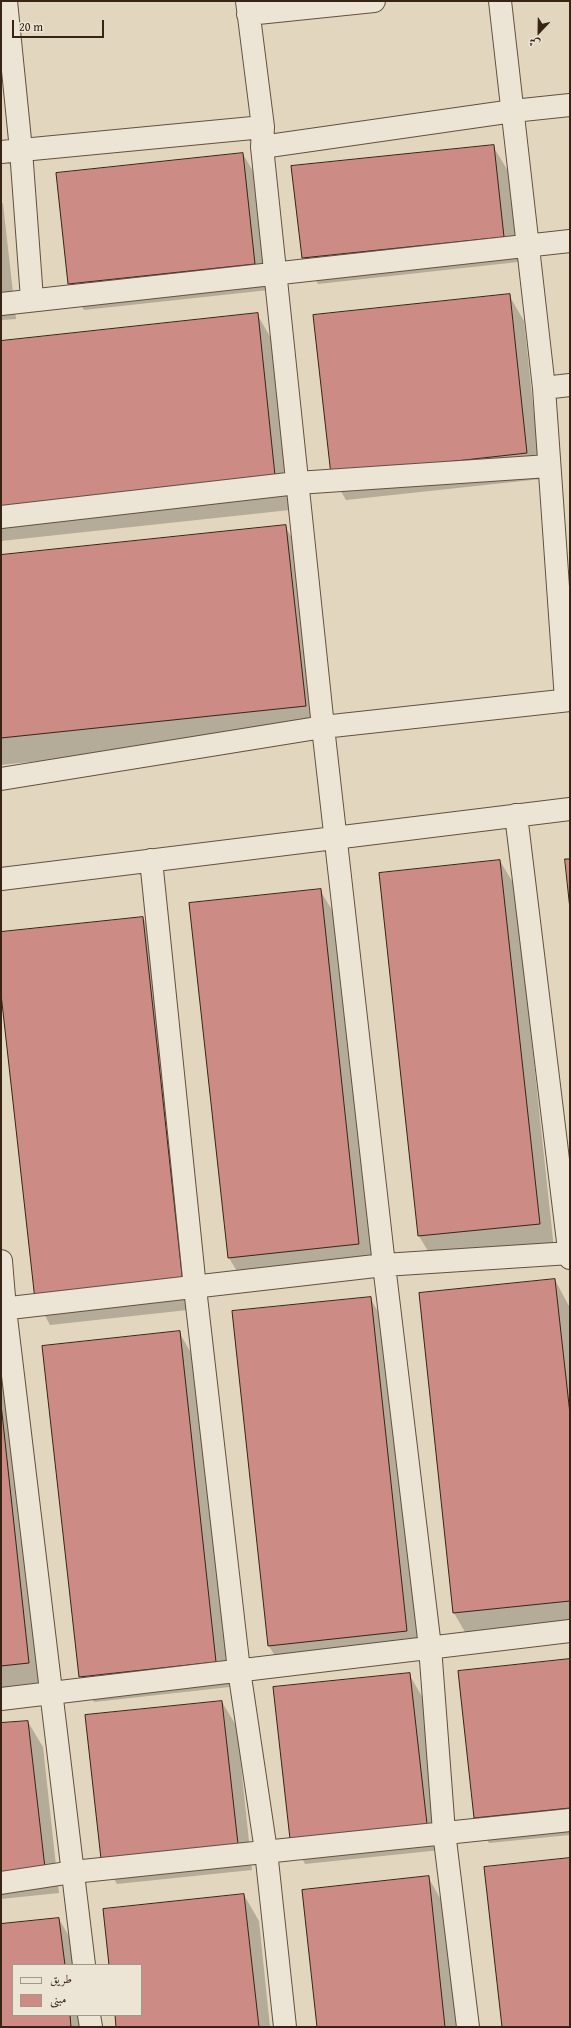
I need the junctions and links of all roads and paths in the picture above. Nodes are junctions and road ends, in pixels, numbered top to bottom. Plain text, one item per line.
1 (6, 1) edge
2 (374, 1) edge
3 (500, 1) edge
4 (247, 8) edge
5 (570, 106) edge
6 (513, 111) junction
7 (262, 137) junction
8 (11, 151) edge
9 (570, 241) edge
10 (528, 246) junction
11 (275, 275) junction
12 (32, 299) junction
13 (1, 304) edge
14 (570, 386) edge
15 (544, 388) junction
16 (549, 466) junction
17 (297, 483) junction
18 (1, 517) edge
19 (568, 700) edge
20 (322, 727) junction
21 (1, 779) edge
22 (570, 809) edge
23 (516, 816) junction
24 (336, 838) junction
25 (151, 860) junction
26 (1, 879) edge
27 (570, 1254) edge
28 (1, 1261) edge
29 (384, 1265) junction
30 (196, 1288) junction
31 (3, 1309) edge
32 (570, 1631) edge
33 (430, 1647) junction
34 (239, 1670) junction
35 (50, 1692) junction
36 (1, 1699) edge
37 (570, 1820) edge
38 (444, 1832) junction
39 (266, 1851) junction
40 (73, 1872) junction
41 (1, 1883) edge
42 (84, 1964) edge
43 (90, 2016) edge
44 (91, 2027) edge
45 (285, 2027) edge
46 (468, 2027) edge

1 - 8 street
2 - 4 street
3 - 6 street
4 - 7 street
5 - 6 street
6 - 7 street
6 - 10 street
7 - 8 street
7 - 11 street
8 - 12 street
9 - 10 street
10 - 11 street
10 - 15 street
11 - 12 street
11 - 17 street
12 - 13 street
14 - 15 street
15 - 16 street
16 - 17 street
16 - 19 street
17 - 18 street
17 - 20 street
19 - 20 street
20 - 21 street
20 - 24 street
22 - 23 street
23 - 24 street
23 - 27 street
24 - 25 street
24 - 29 street
25 - 26 street
25 - 30 street
27 - 29 street
28 - 31 street
29 - 30 street
29 - 33 street
30 - 31 street
30 - 34 street
31 - 35 street
32 - 33 street
33 - 34 street
33 - 38 street
34 - 35 street
34 - 39 street
35 - 36 street
35 - 40 street
37 - 38 street
38 - 39 street
38 - 46 street
39 - 40 street
39 - 45 street
40 - 41 street
40 - 42 street
43 - 44 street

